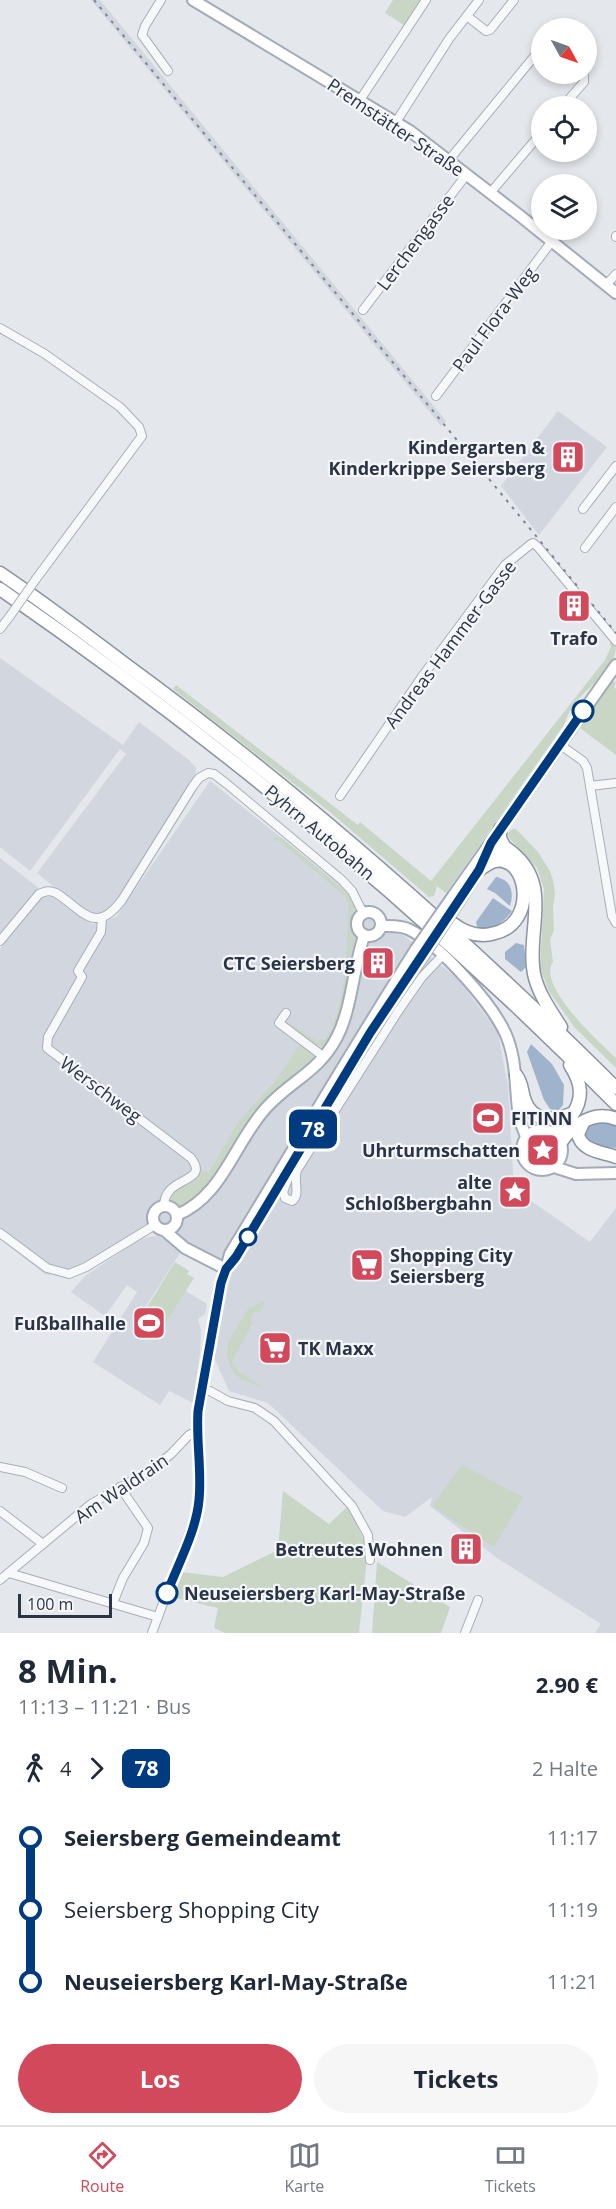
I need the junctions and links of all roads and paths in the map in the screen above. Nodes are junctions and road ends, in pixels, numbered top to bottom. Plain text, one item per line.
1 (161, 0) edge
2 (193, 0) edge
3 (426, 0) edge
4 (480, 0) edge
5 (514, 0) edge
6 (467, 16) junction
7 (531, 60) edge
8 (168, 71) dead end
9 (582, 84) edge
10 (572, 96) edge
11 (360, 100) junction
12 (396, 122) junction
13 (531, 145) edge
14 (449, 160) junction
15 (467, 174) junction
16 (491, 192) junction
17 (552, 241) junction
18 (616, 273) edge
19 (606, 285) junction
20 (616, 293) edge
21 (363, 310) dead end
22 (0, 328) edge
23 (436, 396) dead end
24 (616, 466) edge
25 (616, 507) edge
26 (583, 509) dead end
27 (585, 548) dead end
28 (0, 573) edge
29 (0, 590) edge
30 (0, 629) edge
31 (616, 642) edge
32 (616, 664) edge
33 (613, 675) edge
34 (559, 744) junction
35 (616, 783) edge
36 (590, 786) junction
37 (340, 796) dead end
38 (500, 829) junction
39 (491, 843) junction
40 (504, 846) junction
41 (506, 862) junction
42 (479, 870) junction
43 (456, 898) junction
44 (428, 909) junction
45 (363, 913) junction
46 (102, 918) junction
47 (616, 923) edge
48 (381, 926) junction
49 (364, 936) junction
50 (0, 941) edge
51 (420, 952) junction
52 (442, 956) junction
53 (286, 1013) dead end
54 (569, 1041) junction
55 (556, 1044) junction
56 (324, 1056) junction
57 (516, 1075) junction
58 (616, 1088) edge
59 (519, 1104) junction
60 (616, 1104) edge
61 (579, 1117) junction
62 (616, 1119) edge
63 (538, 1131) junction
64 (526, 1138) junction
65 (557, 1138) junction
66 (562, 1156) junction
67 (296, 1157) junction
68 (616, 1157) edge
69 (554, 1167) junction
70 (584, 1173) junction
71 (616, 1173) edge
72 (164, 1206) junction
73 (167, 1224) junction
74 (0, 1233) edge
75 (226, 1269) junction
76 (205, 1377) junction
77 (202, 1390) junction
78 (218, 1396) junction
79 (197, 1431) junction
80 (0, 1467) edge
81 (120, 1487) junction
82 (62, 1488) dead end
83 (0, 1511) edge
84 (44, 1544) junction
85 (370, 1560) dead end
86 (9, 1573) junction
87 (0, 1580) edge
88 (478, 1600) dead end
89 (113, 1603) junction
90 (158, 1617) junction
91 (152, 1633) edge
92 (465, 1633) edge

1 - 8 street
2 - 11 main road, Premstätter Straße
3 - 11 street
4 - 6 street
5 - 6 street
6 - 12 street
7 - 14 street
9 - 10 street
11 - 12 main road, Premstätter Straße
12 - 14 main road, Premstätter Straße
13 - 16 street
14 - 15 main road, Premstätter Straße
15 - 16 main road, Premstätter Straße
15 - 21 street, Lerchengasse
16 - 17 main road, Premstätter Straße
17 - 19 main road, Premstätter Straße
17 - 23 street, Paul Flora-Weg
18 - 19 street
19 - 20 main road, Premstätter Straße
22 - 30 street, bridge
24 - 26 street
25 - 27 street
28 - 44 highway, Pyhrn Autobahn
29 - 55 highway, Pyhrn Autobahn
31 - 37 street, Andreas Hammer-Gasse
32 - 33 main road
33 - 34 main road
34 - 36 street
34 - 38 main road
35 - 36 street
36 - 47 street
38 - 39 main road
38 - 40 highway
39 - 40 highway
39 - 41 highway
39 - 42 main road
39 - 43 main road
40 - 54 highway
41 - 42 highway
41 - 44 highway
42 - 43 main road
43 - 51 main road, bridge
44 - 54 highway, Pyhrn Autobahn
45 - 46 street, Werschweg
45 - 48 main road
45 - 49 main road
46 - 50 street
46 - 72 street, Werschweg
48 - 49 main road
48 - 52 main road
49 - 56 main road
51 - 67 main road
51 - 75 main road
52 - 57 main road
52 - 67 street
53 - 56 street
54 - 58 highway, Pyhrn Autobahn
55 - 60 highway, Pyhrn Autobahn
55 - 61 highway
56 - 73 main road
57 - 59 main road
57 - 61 highway
59 - 63 main road
59 - 64 main road
61 - 62 highway
61 - 65 highway
61 - 68 highway
63 - 64 main road
63 - 65 main road
64 - 69 main road
65 - 66 main road
66 - 69 main road
66 - 70 main road
67 - 75 main road
69 - 70 main road
70 - 71 main road
72 - 73 main road
72 - 73 main road
73 - 74 street
73 - 75 main road
75 - 76 street
76 - 77 street
76 - 78 street
77 - 78 street
77 - 79 street
78 - 85 street
79 - 81 street, Am Waldrain
79 - 90 street
80 - 82 street
81 - 84 street, Am Waldrain
81 - 89 street
83 - 84 street
84 - 86 street, Am Waldrain
86 - 87 street, Am Waldrain
86 - 89 street
88 - 92 street
89 - 90 street
90 - 91 street

